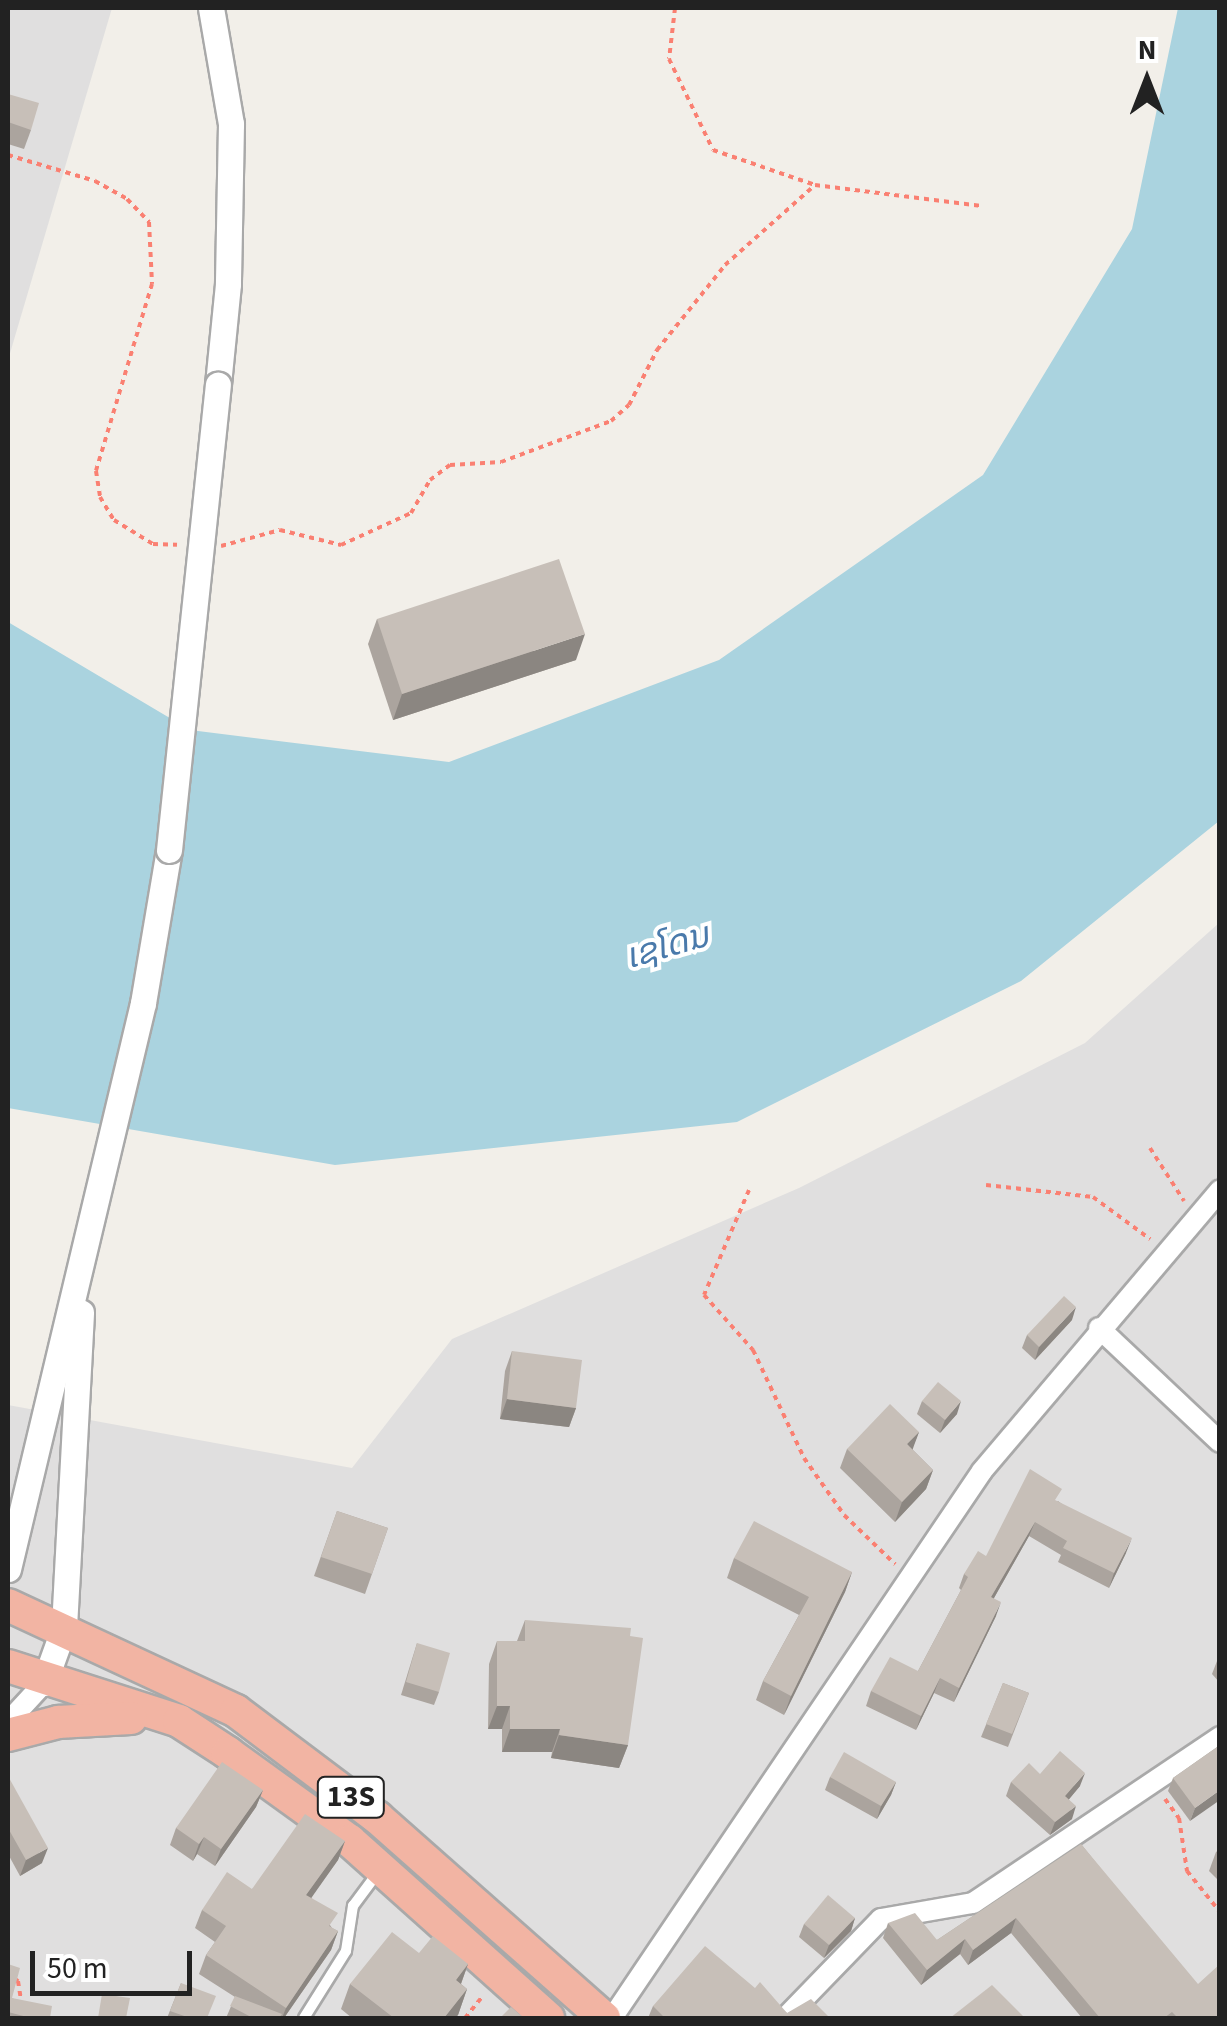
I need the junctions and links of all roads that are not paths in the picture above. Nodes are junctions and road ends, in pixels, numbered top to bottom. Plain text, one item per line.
1 (211, 8) edge
2 (1220, 1190) edge
3 (86, 1232) junction
4 (1099, 1328) junction
5 (1220, 1442) edge
6 (8, 1569) edge
7 (8, 1605) edge
8 (64, 1628) junction
9 (8, 1666) edge
10 (44, 1683) junction
11 (179, 1721) junction
12 (8, 1722) edge
13 (8, 1735) edge
14 (1220, 1737) edge
15 (381, 1868) junction
16 (304, 2018) edge
17 (548, 2018) edge
18 (604, 2018) edge
19 (612, 2018) edge
20 (785, 2018) edge

1 - 3 street, bridge
2 - 4 street
3 - 6 street
3 - 8 street
4 - 5 street
4 - 19 street
7 - 8 highway, 13S
8 - 10 street
8 - 18 highway, 13S
9 - 10 highway, 13S
10 - 11 highway, 13S
10 - 12 street
11 - 13 highway
11 - 15 highway, 13S
14 - 20 street
15 - 16 lane
15 - 17 highway, 13S

